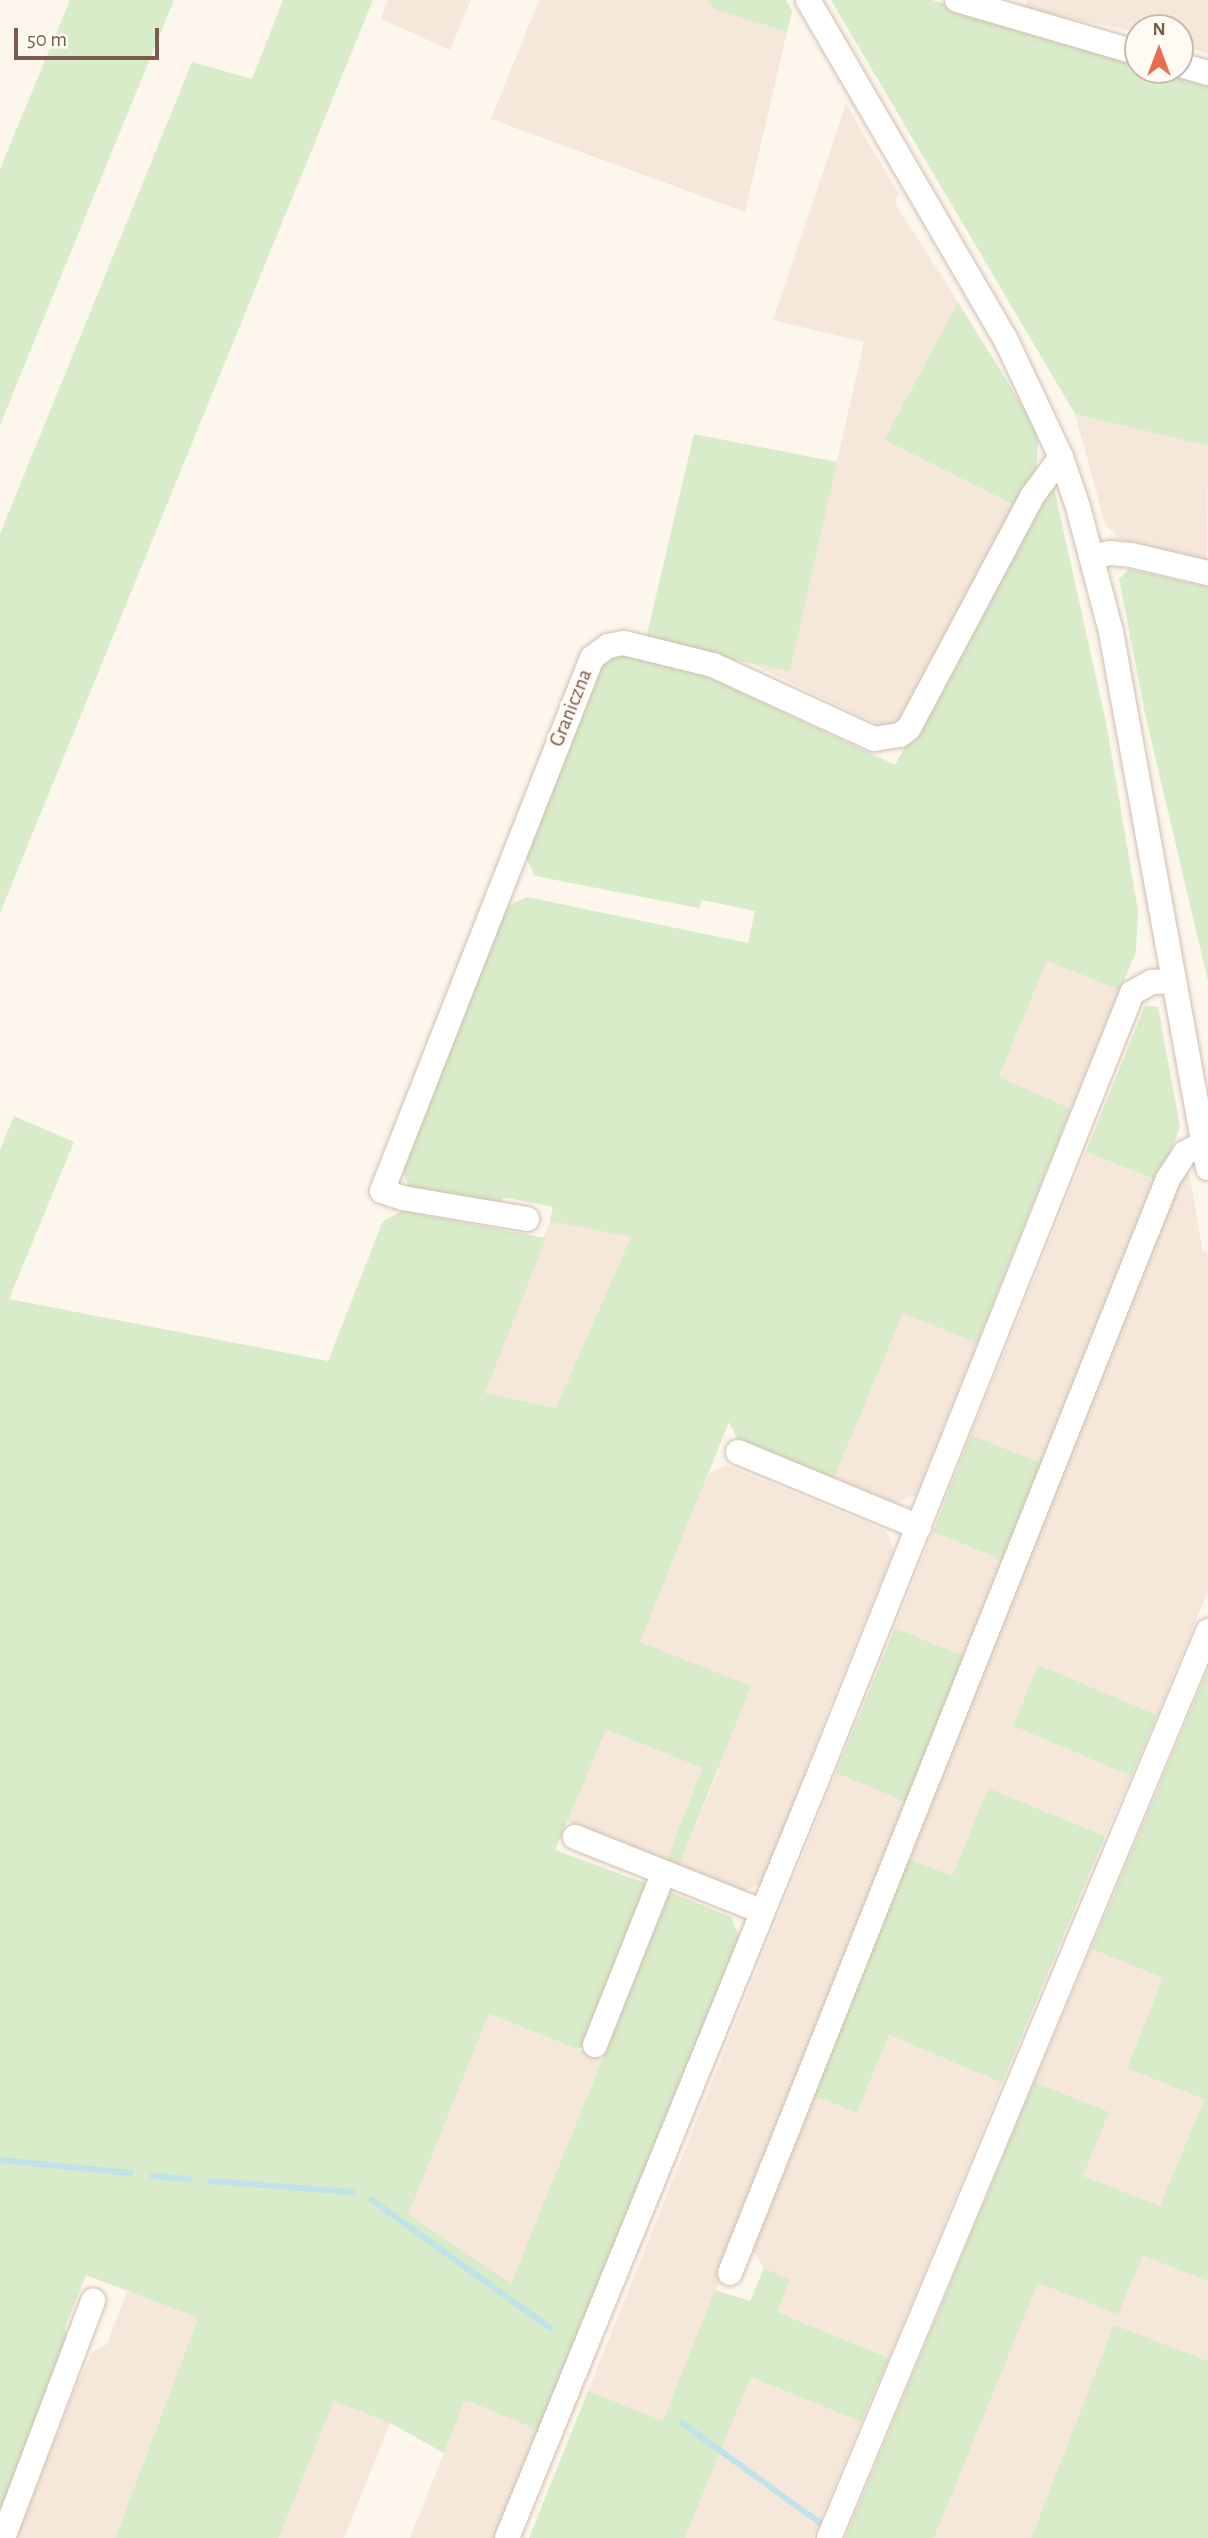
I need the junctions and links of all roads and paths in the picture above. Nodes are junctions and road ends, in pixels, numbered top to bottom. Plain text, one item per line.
1 (808, 0) edge
2 (957, 0) edge
3 (1124, 48) edge
4 (1061, 457) junction
5 (1092, 557) junction
6 (1208, 573) edge
7 (1173, 981) junction
8 (1196, 1038) edge
9 (1203, 1143) junction
10 (1208, 1168) edge
11 (527, 1219) dead end
12 (738, 1452) dead end
13 (919, 1527) junction
14 (1208, 1631) edge
15 (575, 1837) dead end
16 (664, 1872) junction
17 (763, 1912) junction
18 (595, 2045) dead end
19 (730, 2273) dead end
20 (93, 2301) dead end
21 (3, 2538) edge
22 (507, 2538) edge
23 (829, 2538) edge

1 - 4 street
2 - 3 street
4 - 5 street
4 - 11 street, Graniczna
5 - 6 street
5 - 7 street
7 - 8 street
7 - 13 street
8 - 9 street
9 - 10 street
9 - 19 street
12 - 13 street
13 - 17 street
14 - 23 street
15 - 16 street
16 - 17 street
16 - 18 street
17 - 22 street
20 - 21 street

